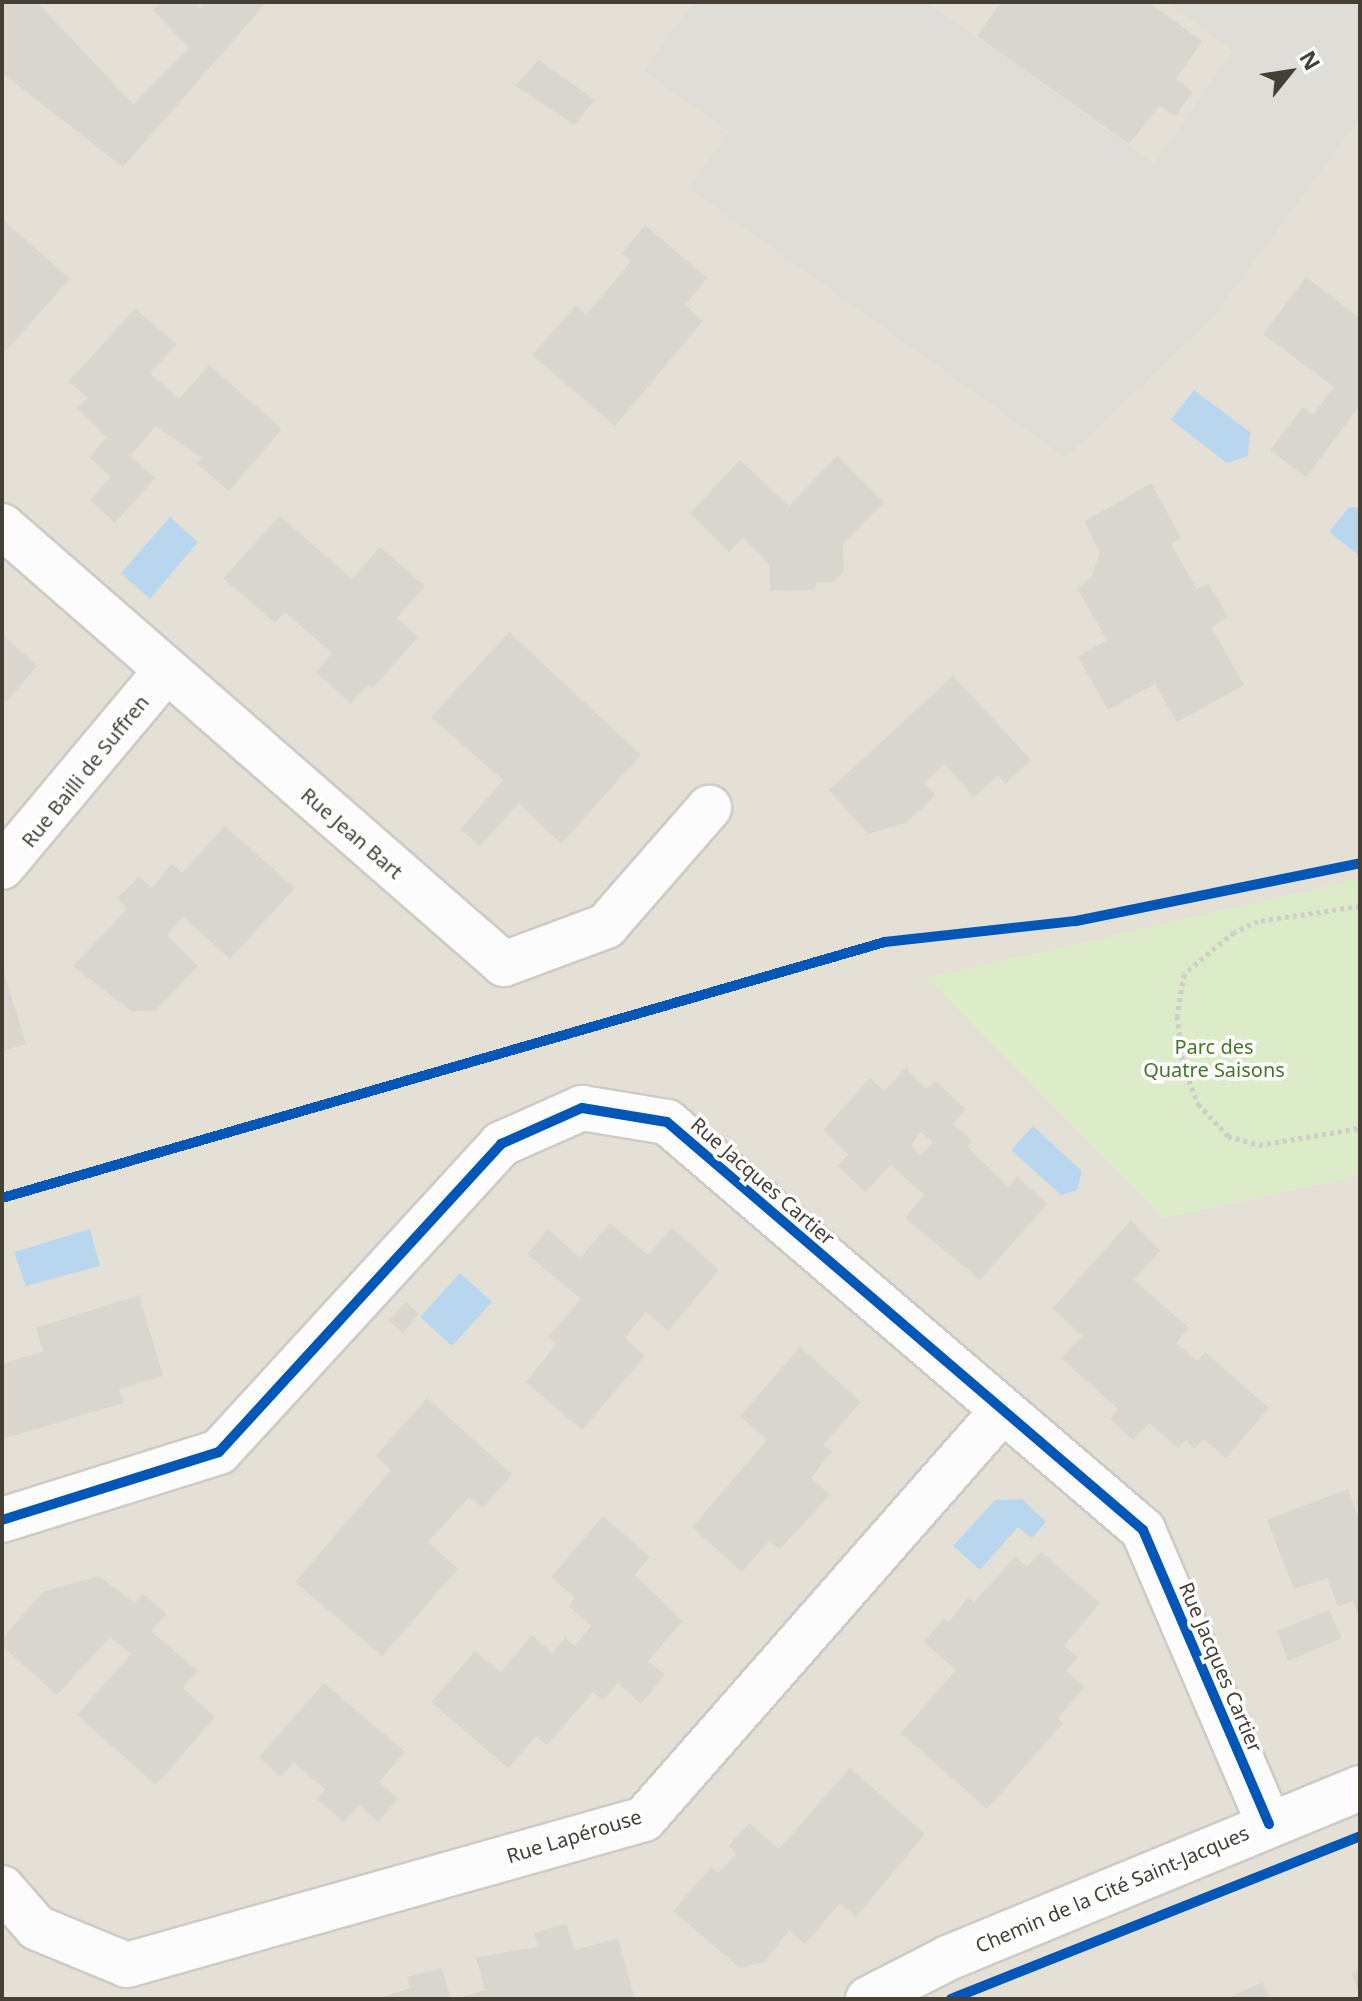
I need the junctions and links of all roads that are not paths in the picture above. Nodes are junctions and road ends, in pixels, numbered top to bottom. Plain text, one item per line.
1 (2, 526) edge
2 (166, 671) junction
3 (709, 808) dead end
4 (2, 867) edge
5 (1003, 1410) junction
6 (2, 1520) edge
7 (1360, 1788) edge
8 (1269, 1824) junction
9 (2, 1888) edge
10 (868, 1999) edge

1 - 2 street, Rue Jean Bart
2 - 3 street, Rue Jean Bart
2 - 4 street, Rue Bailli de Suffren
5 - 6 street, Rue Jacques Cartier
5 - 8 street, Rue Jacques Cartier
5 - 9 street, Rue Lapérouse
7 - 8 street, Chemin de la Cité Saint-Jacques
8 - 10 street, Chemin de la Cité Saint-Jacques

